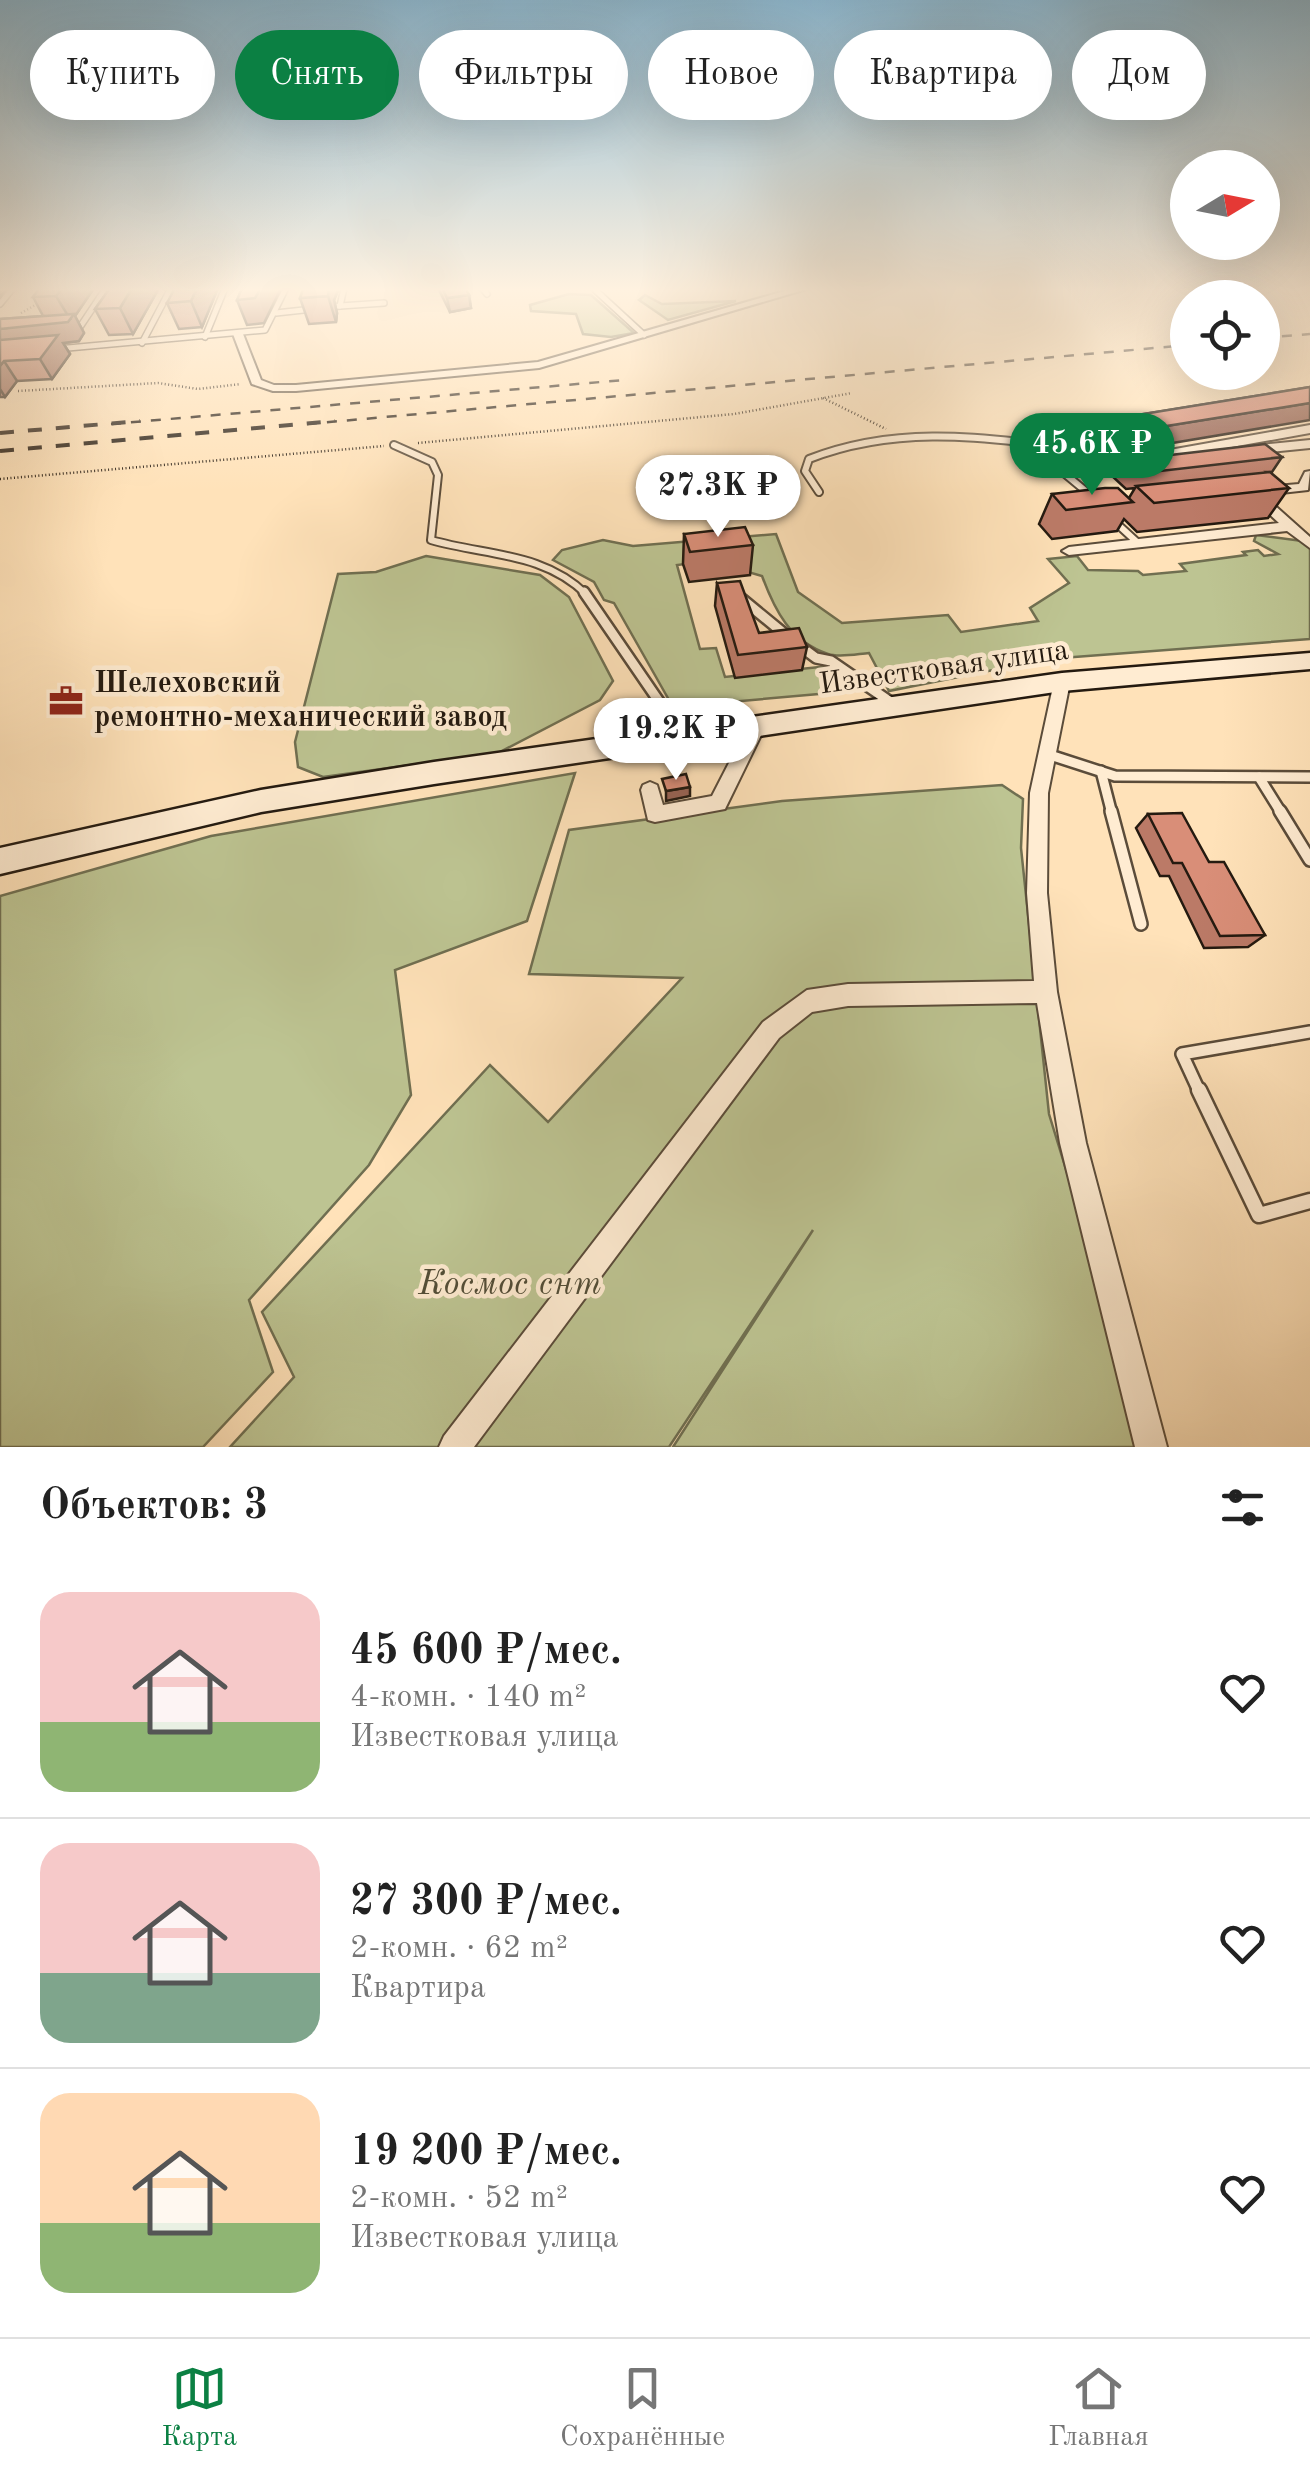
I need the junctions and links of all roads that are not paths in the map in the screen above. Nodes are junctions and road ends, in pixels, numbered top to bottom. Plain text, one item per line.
1 (246, 356) edge
2 (571, 356) edge
3 (1310, 429) edge
4 (1263, 437) junction
5 (1027, 442) junction
6 (1310, 444) edge
7 (394, 445) road end
8 (1059, 447) dead end
9 (1278, 448) junction
10 (1308, 480) edge
11 (819, 492) dead end
12 (1100, 506) edge
13 (1110, 516) edge
14 (1291, 526) junction
15 (1138, 543) junction
16 (1310, 544) edge
17 (1069, 551) dead end
18 (735, 591) edge
19 (1310, 661) edge
20 (1062, 682) junction
21 (898, 707) junction
22 (756, 728) junction
23 (684, 738) junction
24 (1050, 755) junction
25 (1101, 771) junction
26 (1259, 777) junction
27 (1310, 777) edge
28 (650, 790) dead end
29 (1310, 860) edge
30 (0, 861) edge
31 (1141, 924) dead end
32 (1046, 992) junction
33 (1310, 1032) edge
34 (1310, 1202) edge
35 (455, 1447) edge
36 (1152, 1447) edge

1 - 2 street
3 - 4 street
4 - 9 street
4 - 9 street
5 - 8 lane
5 - 11 lane
5 - 12 lane
6 - 9 street
7 - 23 lane
9 - 10 street
10 - 14 street
13 - 15 lane
14 - 15 street
14 - 16 street
15 - 17 street
18 - 21 lane
19 - 20 main road, Известковая улица
20 - 21 main road, Известковая улица
20 - 24 street
21 - 22 main road, Известковая улица
22 - 23 main road, Известковая улица
22 - 28 street
23 - 30 main road, Известковая улица
24 - 25 lane
24 - 32 street
25 - 26 lane
25 - 31 lane
26 - 27 lane
26 - 29 lane
32 - 35 street
32 - 36 street
33 - 34 lane

